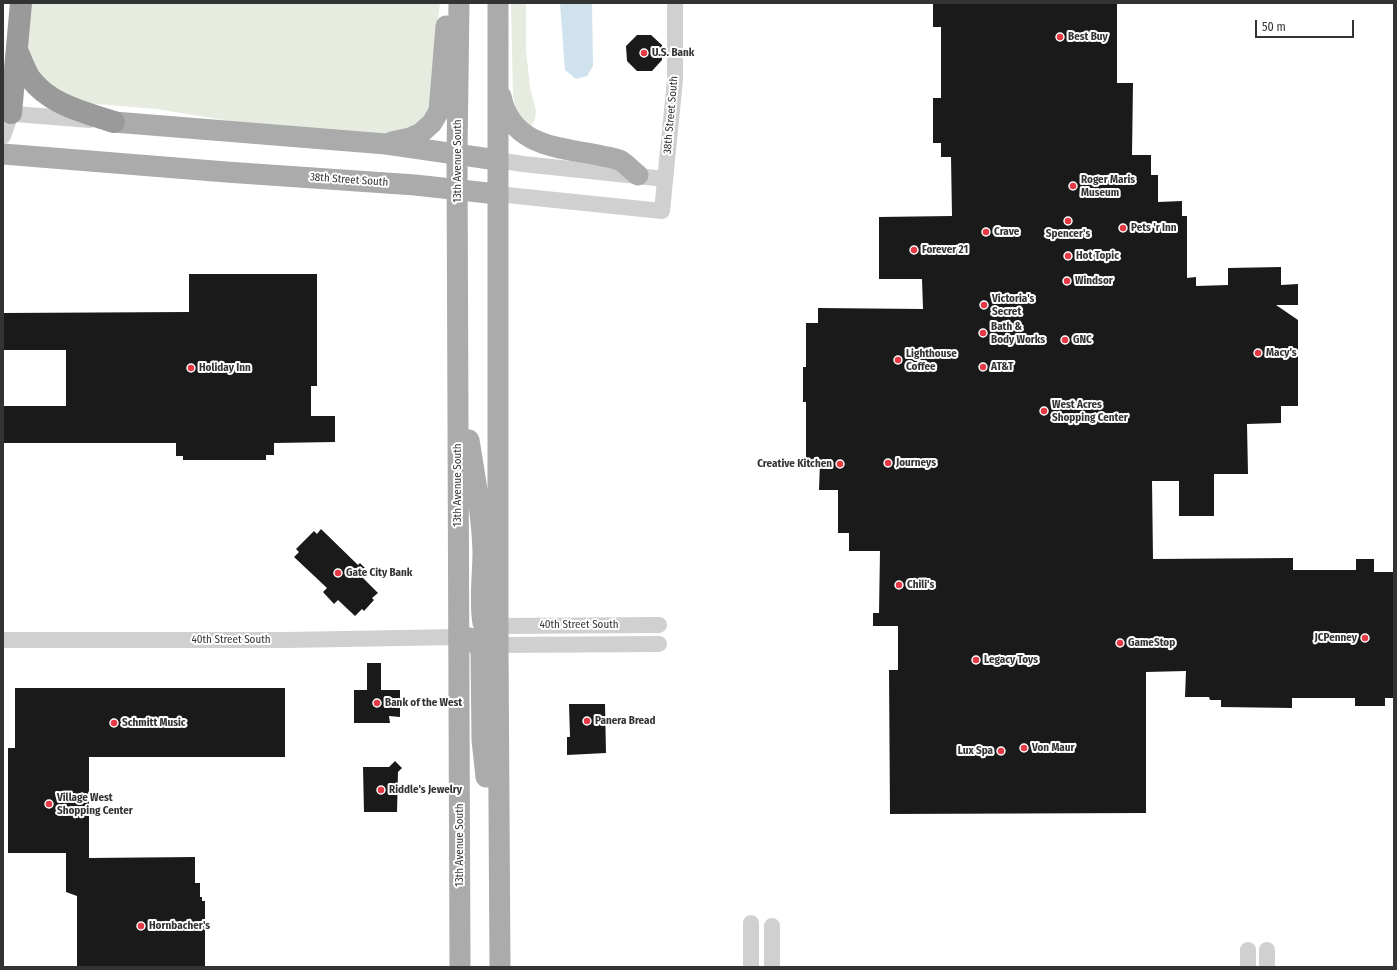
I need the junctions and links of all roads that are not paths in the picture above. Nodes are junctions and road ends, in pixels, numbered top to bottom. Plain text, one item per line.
1 (20, 3) edge
2 (448, 3) edge
3 (459, 3) edge
4 (498, 3) edge
5 (675, 3) edge
6 (17, 50) junction
7 (497, 80) junction
8 (7, 113) edge
9 (114, 122) junction
10 (3, 136) edge
11 (386, 144) junction
12 (3, 154) edge
13 (457, 154) junction
14 (497, 160) junction
15 (638, 176) junction
16 (665, 179) junction
17 (458, 190) junction
18 (497, 194) junction
19 (458, 376) junction
20 (659, 625) dead end
21 (498, 636) junction
22 (459, 637) junction
23 (3, 640) edge
24 (659, 644) dead end
25 (498, 848) junction
26 (752, 923) dead end
27 (772, 926) dead end
28 (1248, 950) dead end
29 (1267, 950) dead end
30 (460, 967) edge
31 (500, 967) edge
32 (751, 967) edge
33 (772, 967) edge
34 (1248, 967) edge
35 (1267, 967) edge

1 - 6 highway
2 - 11 main road
3 - 13 main road, 13th Avenue South
4 - 7 main road
5 - 16 street, 38th Street South
6 - 8 highway
6 - 9 highway
7 - 14 main road
7 - 15 main road
8 - 9 street
8 - 10 street
9 - 11 main road
11 - 13 main road
12 - 17 main road, 38th Street South
13 - 14 main road
13 - 17 main road, 13th Avenue South
14 - 15 street
14 - 18 main road
15 - 16 street
16 - 18 street, 38th Street South
17 - 18 main road, 38th Street South
17 - 19 main road, 13th Avenue South
18 - 21 main road
19 - 21 main road
19 - 22 main road, 13th Avenue South
20 - 21 street, 40th Street South
21 - 24 street
21 - 25 main road
22 - 23 street, 40th Street South
22 - 25 main road
22 - 30 main road, 13th Avenue South
25 - 31 main road
26 - 32 street
27 - 33 street
28 - 34 street
29 - 35 street

